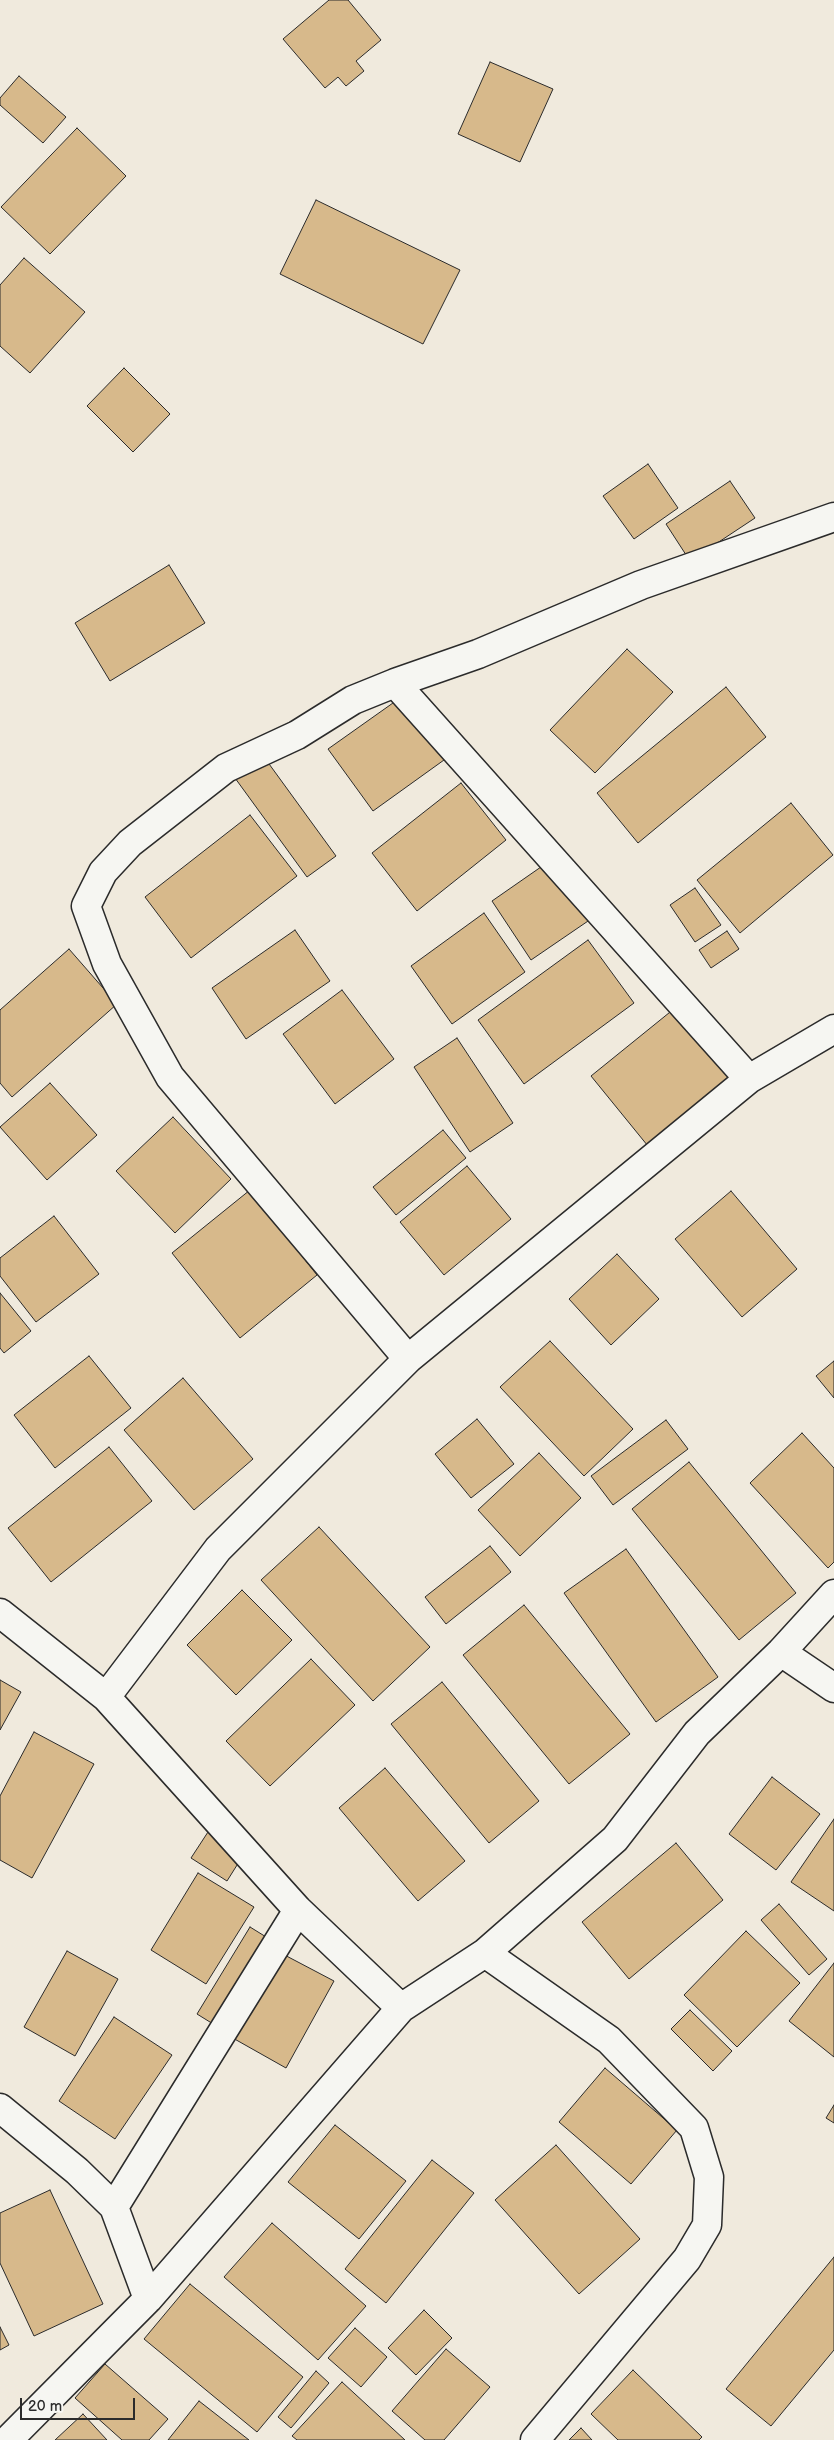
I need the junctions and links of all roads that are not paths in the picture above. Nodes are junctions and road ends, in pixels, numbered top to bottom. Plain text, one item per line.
1 (834, 516) edge
2 (395, 683) junction
3 (834, 1029) edge
4 (748, 1079) junction
5 (408, 1359) junction
6 (834, 1594) edge
7 (0, 1613) edge
8 (781, 1652) junction
9 (834, 1688) edge
10 (106, 1697) junction
11 (298, 1910) junction
12 (485, 1953) junction
13 (401, 2008) junction
14 (0, 2108) edge
15 (114, 2206) junction
16 (148, 2299) junction
17 (8, 2440) edge
18 (535, 2440) edge

1 - 2 street
2 - 4 street
2 - 5 street
3 - 4 street
4 - 5 street
5 - 10 street
6 - 8 street
7 - 10 street
8 - 9 street
8 - 12 street
10 - 11 street
11 - 13 street
11 - 15 street
12 - 13 street
12 - 18 street
13 - 16 street
14 - 15 street
15 - 16 street
16 - 17 street

